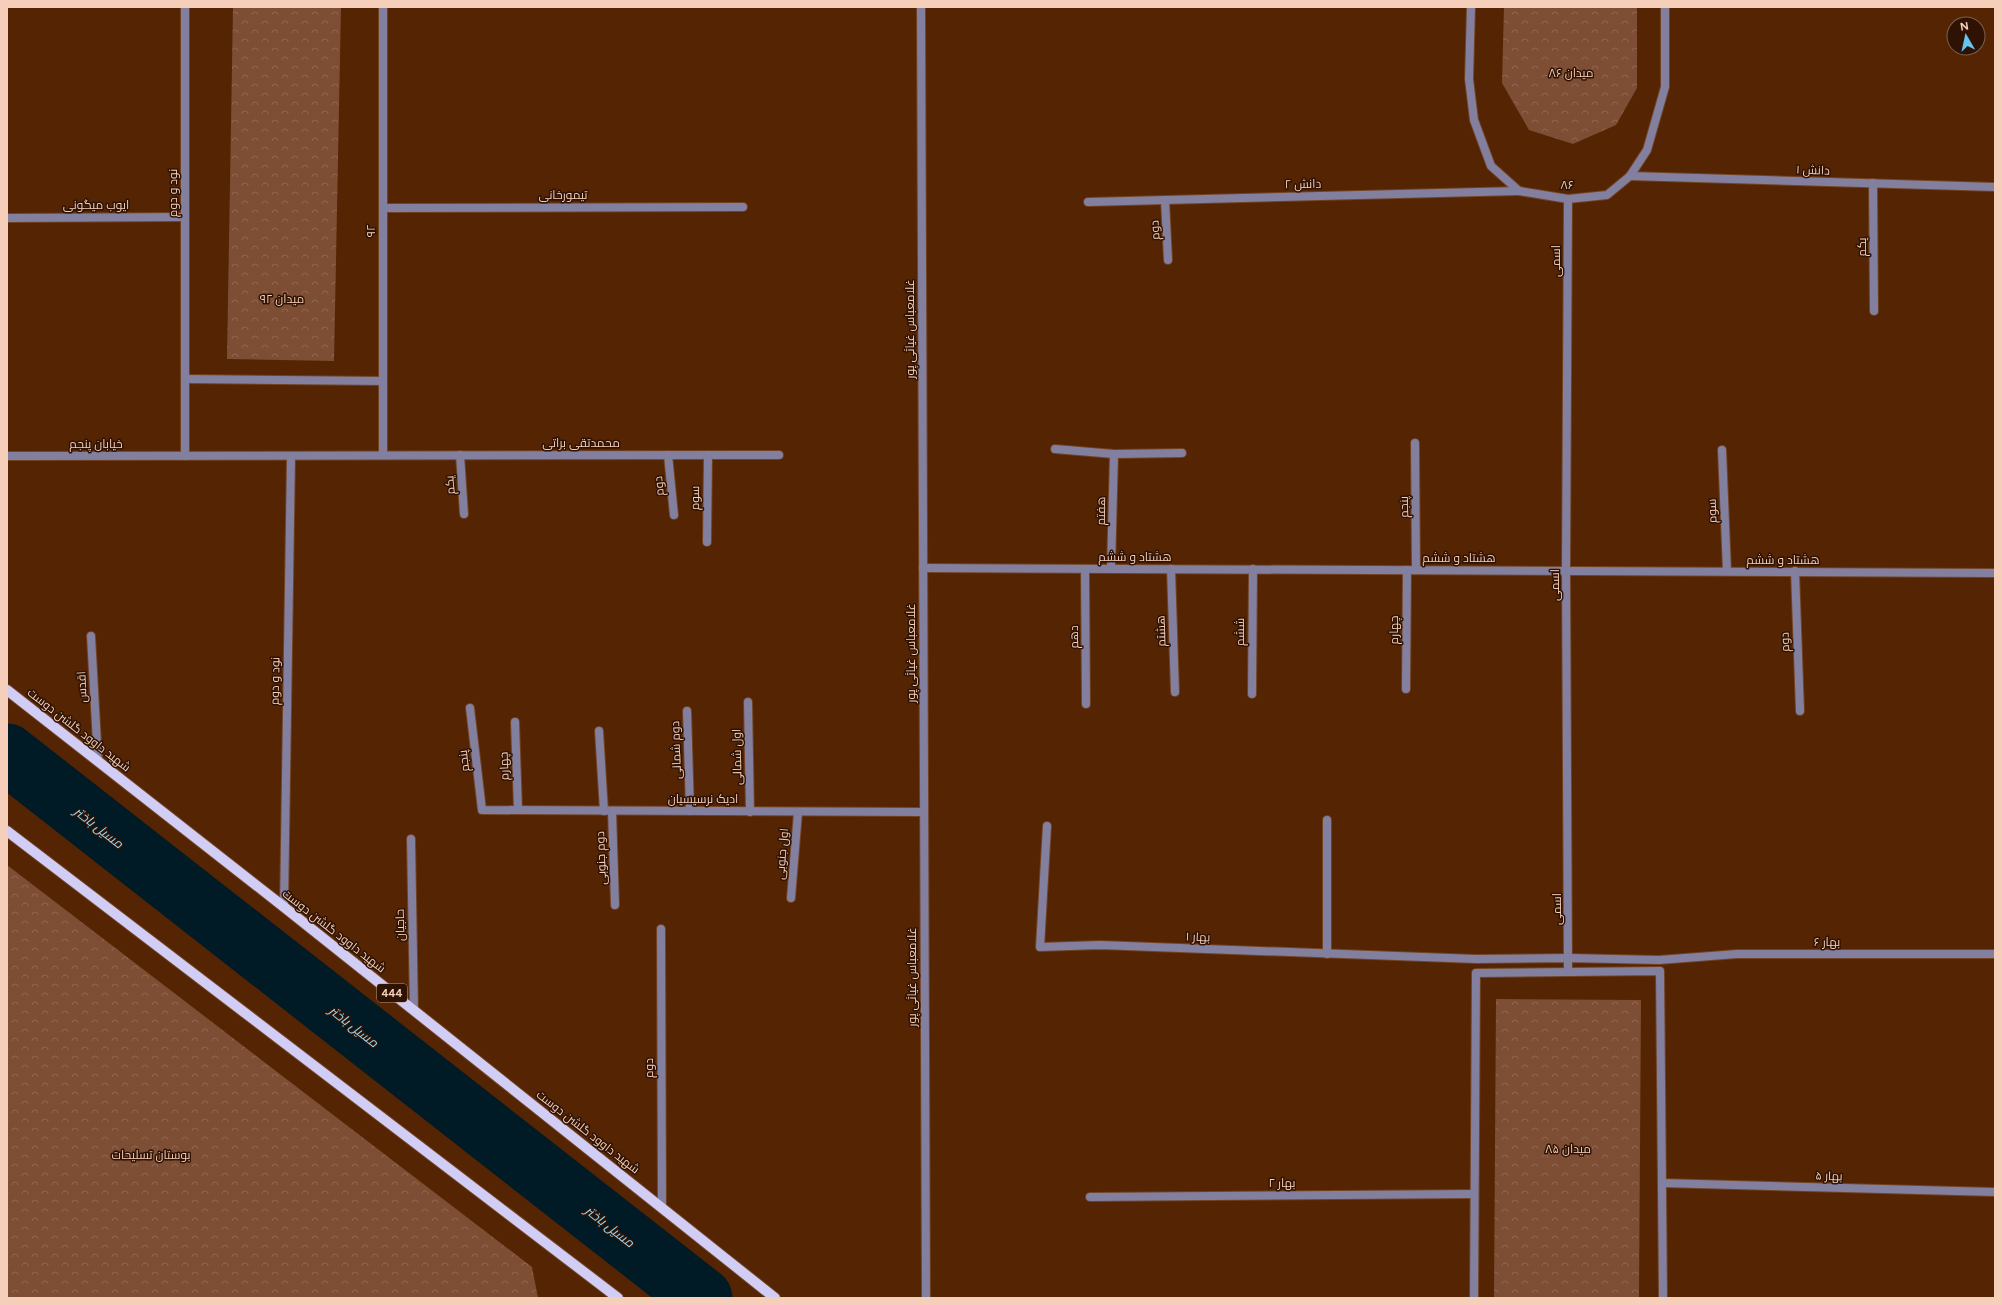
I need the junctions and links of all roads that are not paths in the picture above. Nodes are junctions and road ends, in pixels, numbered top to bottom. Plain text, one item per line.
1 (185, 7) edge
2 (383, 7) edge
3 (921, 7) edge
4 (1471, 7) edge
5 (1665, 7) edge
6 (1630, 176) junction
7 (1873, 183) junction
8 (1995, 187) edge
9 (1518, 191) junction
10 (1568, 199) junction
11 (1165, 200) junction
12 (1088, 202) dead end
13 (743, 207) dead end
14 (383, 208) junction
15 (185, 217) junction
16 (7, 218) edge
17 (1168, 260) dead end
18 (1874, 311) dead end
19 (186, 379) junction
20 (383, 381) junction
21 (1415, 443) dead end
22 (1055, 449) dead end
23 (1722, 450) dead end
24 (1182, 453) dead end
25 (1114, 454) junction
26 (383, 455) junction
27 (460, 455) junction
28 (668, 455) junction
29 (708, 455) junction
30 (779, 455) dead end
31 (7, 456) edge
32 (185, 456) junction
33 (291, 456) junction
34 (464, 514) dead end
35 (674, 515) dead end
36 (707, 542) dead end
37 (923, 568) junction
38 (1085, 569) junction
39 (1112, 569) junction
40 (1171, 569) junction
41 (1253, 569) junction
42 (1406, 570) junction
43 (1416, 570) junction
44 (1566, 570) junction
45 (1727, 571) junction
46 (1795, 572) junction
47 (1995, 572) edge
48 (91, 636) dead end
49 (1406, 689) dead end
50 (7, 690) edge
51 (1175, 692) dead end
52 (1252, 694) dead end
53 (748, 702) dead end
54 (1086, 704) dead end
55 (470, 708) dead end
56 (1800, 711) dead end
57 (687, 712) dead end
58 (515, 722) dead end
59 (599, 731) dead end
60 (98, 761) junction
61 (482, 810) joint
62 (518, 810) junction
63 (608, 811) junction
64 (690, 811) junction
65 (750, 812) junction
66 (798, 812) junction
67 (924, 812) junction
68 (1327, 820) dead end
69 (1047, 826) dead end
70 (7, 832) edge
71 (410, 840) dead end
72 (791, 898) dead end
73 (615, 904) dead end
74 (284, 907) junction
75 (661, 929) dead end
76 (1327, 954) junction
77 (1995, 954) edge
78 (1569, 958) junction
79 (1568, 972) junction
80 (414, 1011) junction
81 (1662, 1183) junction
82 (1995, 1192) edge
83 (1474, 1194) junction
84 (1090, 1196) dead end
85 (662, 1208) junction
86 (618, 1298) edge
87 (775, 1298) edge
88 (926, 1298) edge
89 (1474, 1298) edge
90 (1663, 1298) edge

1 - 15 street, نود و دوم
2 - 14 street, ۹۲
3 - 37 street, غلامعباس غیاثی پور
4 - 9 street
5 - 6 street, ۸۶
6 - 7 street, دانش ۱
6 - 10 street, ۸۶
7 - 8 street, دانش ۱
7 - 18 street, یکم
9 - 10 street, ۸۶
9 - 11 street, دانش ۲
10 - 44 street, اسمی
11 - 12 street, دانش ۲
11 - 17 street, دوم
13 - 14 street, تیمورخانی
14 - 20 street, ۹۲
15 - 16 street, ایوب میگونی
15 - 19 street, نود و دوم
19 - 20 street
19 - 32 street, نود و دوم
20 - 26 street, ۹۲
21 - 43 street, پنجم
22 - 25 street
23 - 45 street, سوم
24 - 25 street
25 - 39 street, هفتم
26 - 27 street, محمدتقی براتی
26 - 33 street
27 - 28 street, محمدتقی براتی
27 - 34 street, یکم
28 - 29 street, محمدتقی براتی
28 - 35 street, دوم
29 - 30 street, محمدتقی براتی
29 - 36 street, سوم
31 - 32 street, خیابان پنجم
32 - 33 street
33 - 74 street, نود و دوم
37 - 38 street, هشتاد و ششم
37 - 67 street, غلامعباس غیاثی پور
38 - 39 street, هشتاد و ششم
38 - 54 street, دهم
39 - 40 street, هشتاد و ششم
40 - 41 street, هشتاد و ششم
40 - 51 street, هشتم
41 - 42 street, هشتاد و ششم
41 - 52 street, ششم
42 - 43 street, هشتاد و ششم
42 - 49 street, چهارم
43 - 44 street, هشتاد و ششم
44 - 45 street, هشتاد و ششم
44 - 78 street, اسمی
45 - 46 street, هشتاد و ششم
46 - 47 street, هشتاد و ششم
46 - 56 street, دوم
48 - 60 street, اقدس
50 - 60 main road, شهید داوود گلشن دوست / 444
53 - 65 street, اول شمالی
55 - 61 street, پنجم
57 - 64 street, دوم شمالی
58 - 62 street, چهارم
59 - 63 street
60 - 74 main road, شهید داوود گلشن دوست / 444
61 - 62 street, ادیک نرسیسیان
62 - 63 street, ادیک نرسیسیان
63 - 64 street, ادیک نرسیسیان
63 - 73 street, دوم جنوبی
64 - 65 street, ادیک نرسیسیان
65 - 66 street, ادیک نرسیسیان
66 - 67 street, ادیک نرسیسیان
66 - 72 street, اول جنوبی
67 - 88 street, غلامعباس غیاثی پور
68 - 76 street
69 - 76 street, بهار ۱
70 - 86 main road
71 - 80 street, حاجیان
74 - 80 main road, شهید داوود گلشن دوست / 444
75 - 85 street, دوم
76 - 78 street, بهار ۱
77 - 78 street, بهار ۶
78 - 79 street, اسمی
79 - 81 street
79 - 83 street
80 - 85 main road, شهید داوود گلشن دوست / 444
81 - 82 street, بهار ۵
81 - 90 street
83 - 84 street, بهار ۲
83 - 89 street
85 - 87 main road, شهید داوود گلشن دوست / 444

